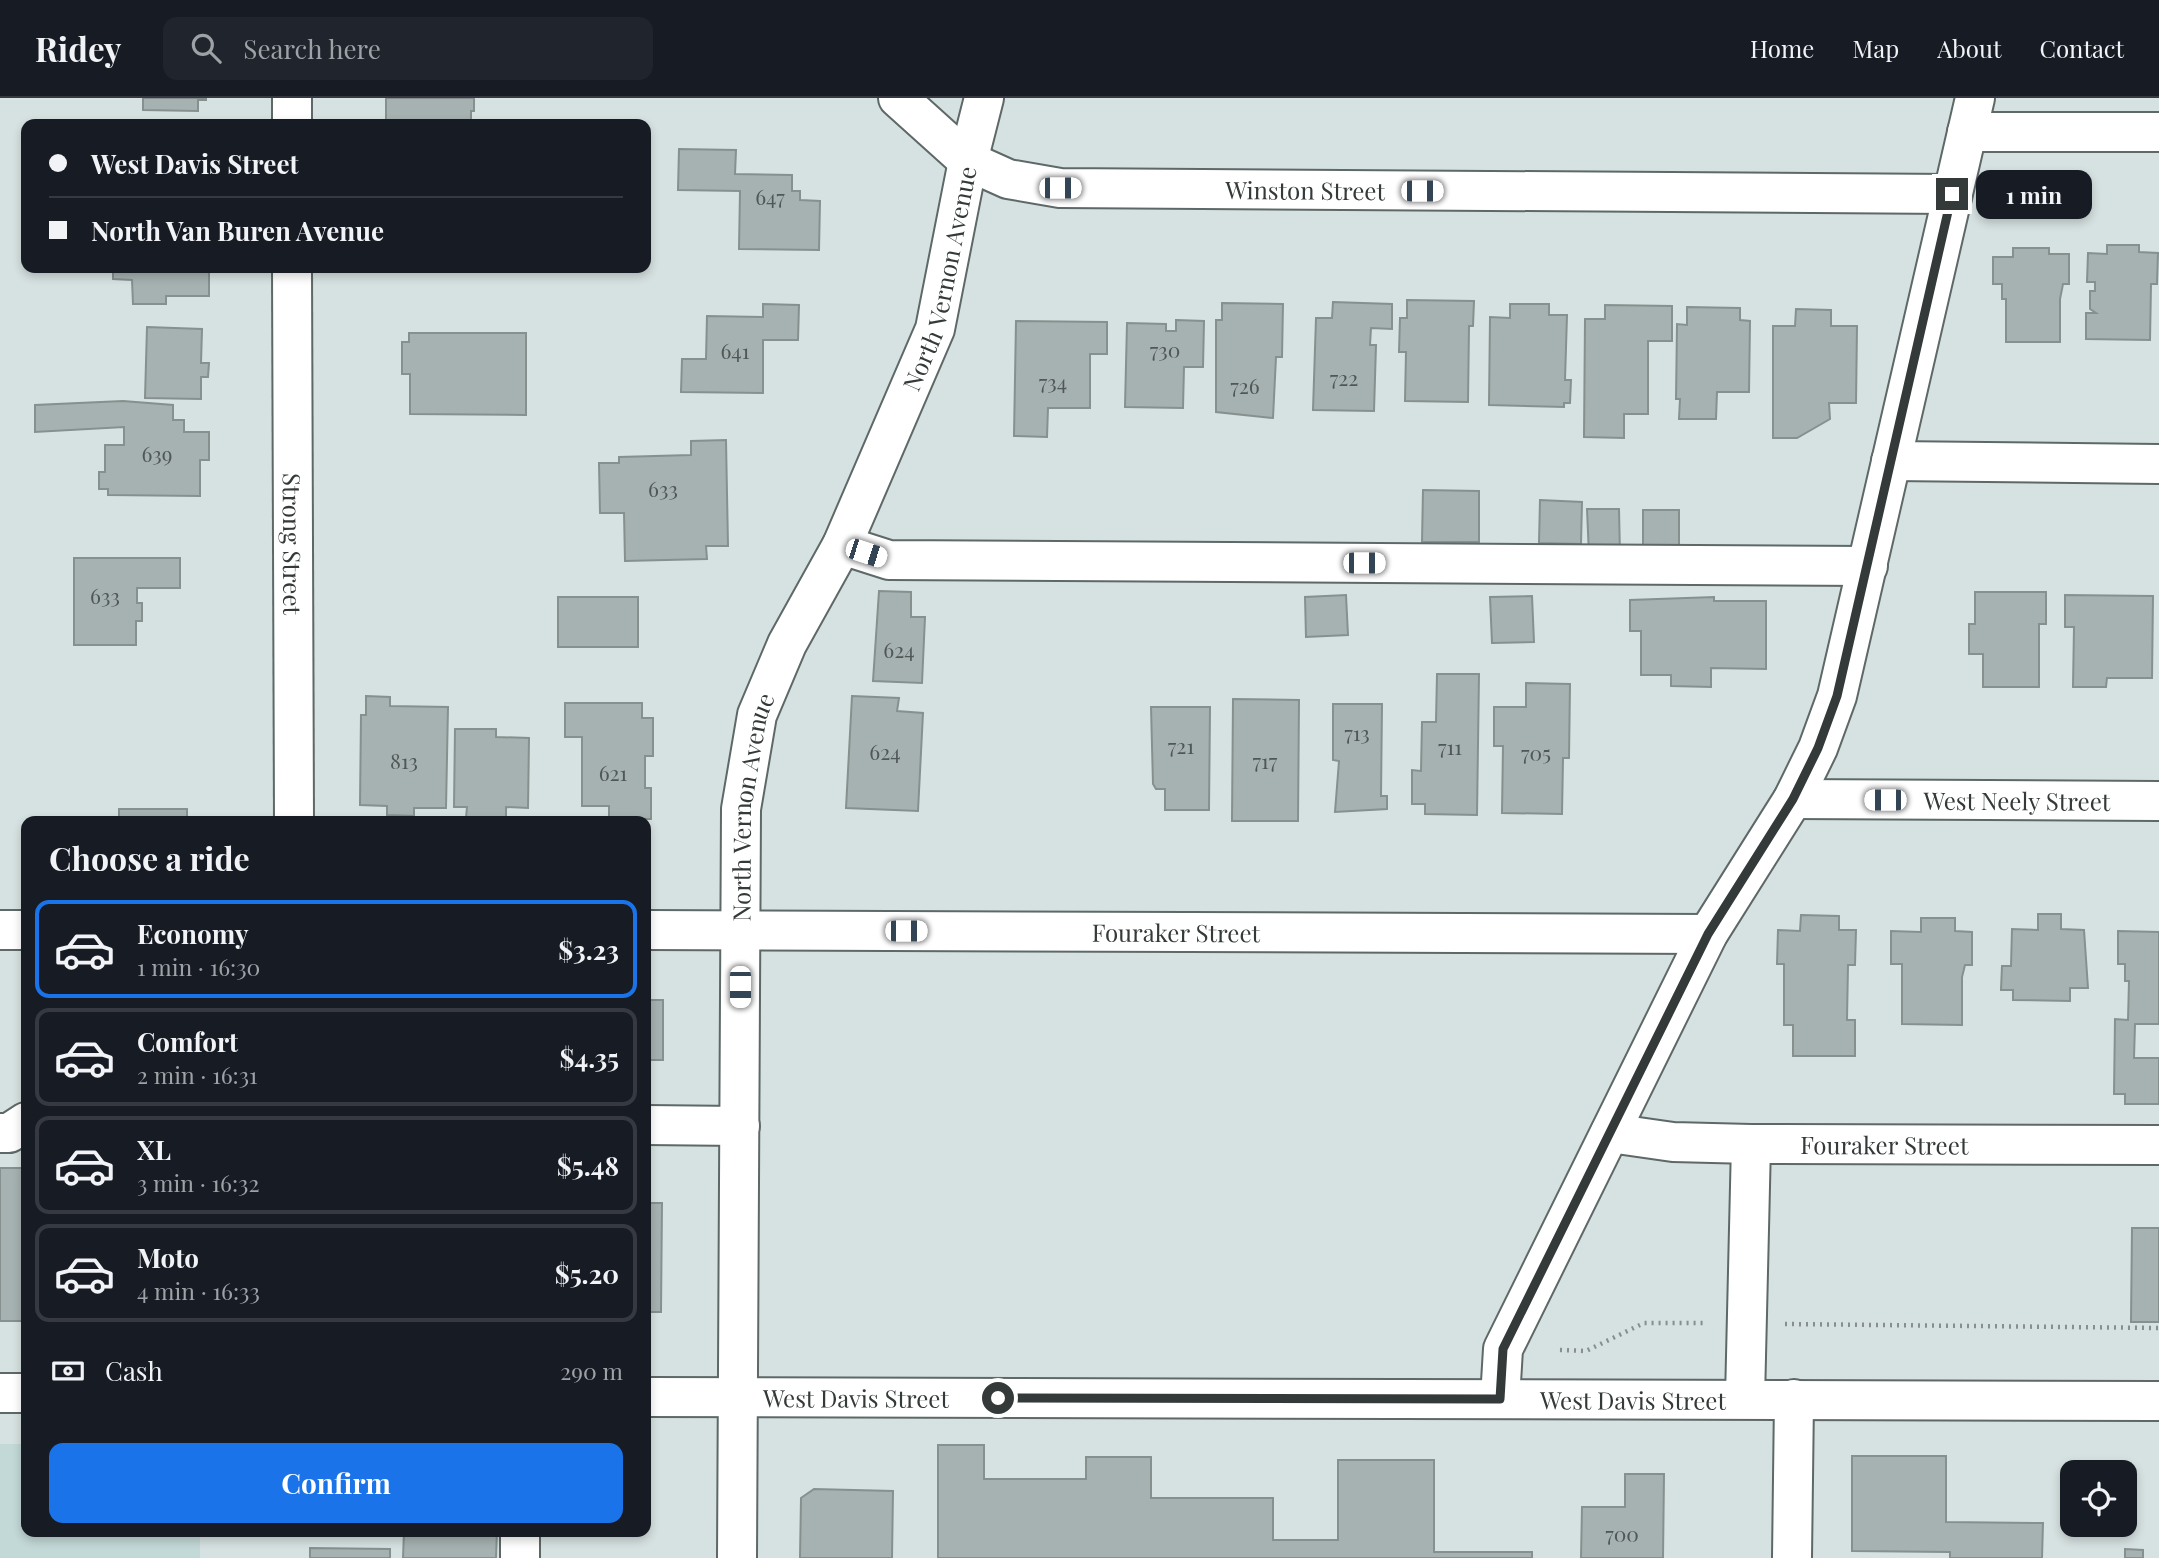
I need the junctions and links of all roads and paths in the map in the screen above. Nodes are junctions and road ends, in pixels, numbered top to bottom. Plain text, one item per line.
1 (292, 98) edge
2 (898, 98) edge
3 (984, 98) edge
4 (1971, 115) edge
5 (292, 119) edge
6 (2159, 132) edge
7 (968, 161) junction
8 (1952, 194) junction
9 (292, 273) edge
10 (1891, 461) junction
11 (2159, 464) edge
12 (842, 545) junction
13 (1868, 566) junction
14 (1793, 799) junction
15 (2159, 801) edge
16 (294, 816) edge
17 (0, 930) edge
18 (21, 930) edge
19 (651, 930) edge
20 (740, 931) junction
21 (1708, 934) junction
22 (21, 1125) edge
23 (651, 1125) edge
24 (740, 1126) junction
25 (0, 1133) edge
26 (1610, 1133) junction
27 (1751, 1144) junction
28 (2159, 1145) edge
29 (1747, 1324) junction
30 (2159, 1328) edge
31 (1560, 1350) dead end
32 (0, 1393) edge
33 (21, 1393) edge
34 (651, 1397) edge
35 (738, 1397) junction
36 (1500, 1399) junction
37 (1745, 1399) junction
38 (1794, 1399) junction
39 (2159, 1401) edge
40 (520, 1537) edge
41 (520, 1558) edge
42 (737, 1558) edge
43 (1792, 1558) edge

1 - 5 street
2 - 7 street, Winston Street
3 - 7 street, North Vernon Avenue
4 - 6 street
4 - 8 street
7 - 8 street, Winston Street
7 - 12 street, North Vernon Avenue
8 - 10 street
9 - 16 street, Strong Street
10 - 11 street
10 - 13 street
12 - 13 street
12 - 20 street, North Vernon Avenue
13 - 14 street
14 - 15 street, West Neely Street
14 - 21 street
17 - 18 street
19 - 20 street, Fouraker Street
20 - 21 street, Fouraker Street
20 - 24 street, North Vernon Avenue
21 - 26 street
22 - 25 street
23 - 24 street
24 - 35 street, North Vernon Avenue
26 - 27 street, Fouraker Street
26 - 36 street
27 - 28 street, Fouraker Street
27 - 29 street
29 - 30 path
29 - 31 path
29 - 37 street
32 - 33 street
34 - 35 street, West Davis Street
35 - 36 street, West Davis Street
35 - 42 street, North Vernon Avenue
36 - 37 street, West Davis Street
37 - 38 street, West Davis Street
38 - 39 street, West Davis Street
38 - 43 street
40 - 41 street

